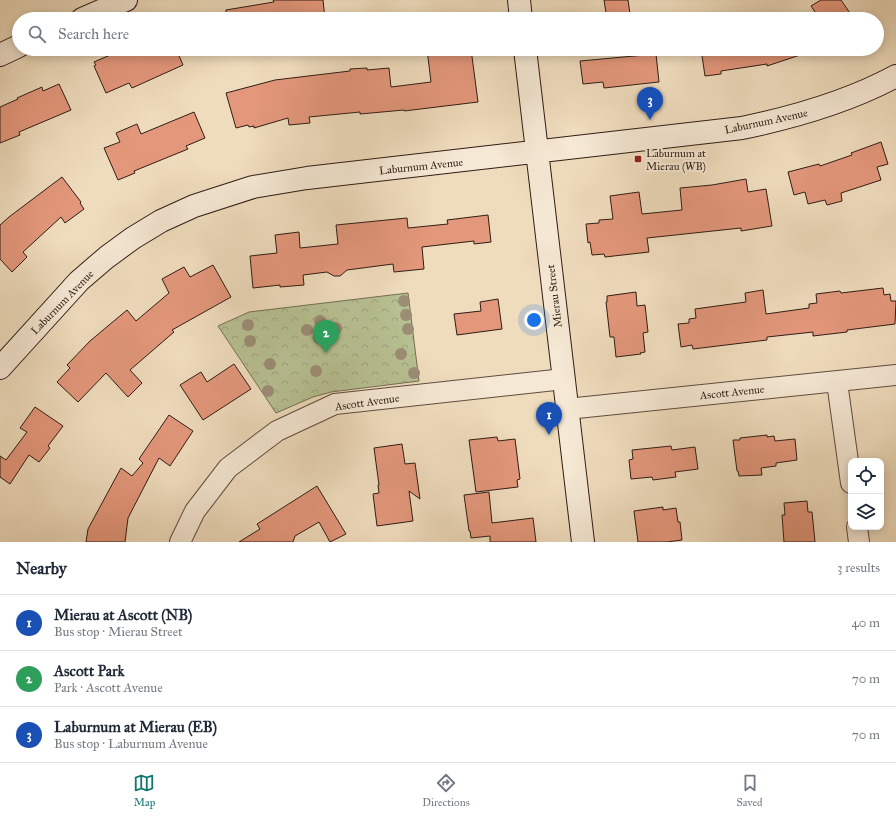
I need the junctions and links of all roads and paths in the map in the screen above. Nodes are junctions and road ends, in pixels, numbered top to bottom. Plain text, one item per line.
1 (126, 0) edge
2 (519, 0) edge
3 (98, 12) edge
4 (520, 12) edge
5 (12, 49) edge
6 (0, 54) edge
7 (526, 56) edge
8 (896, 76) edge
9 (537, 152) junction
10 (0, 368) edge
11 (896, 375) edge
12 (564, 379) junction
13 (837, 382) junction
14 (567, 409) junction
15 (848, 461) edge
16 (857, 530) edge
17 (180, 542) edge
18 (583, 542) edge
19 (859, 542) edge

1 - 3 street
2 - 4 street
5 - 6 street
7 - 9 street, Mierau Street
8 - 9 street, Laburnum Avenue
9 - 10 street, Laburnum Avenue
9 - 12 street, Mierau Street
11 - 13 street, Ascott Avenue
12 - 14 street, Mierau Street
12 - 17 street, Ascott Avenue
13 - 14 street, Ascott Avenue
13 - 15 street
14 - 18 street, Mierau Street
16 - 19 street

